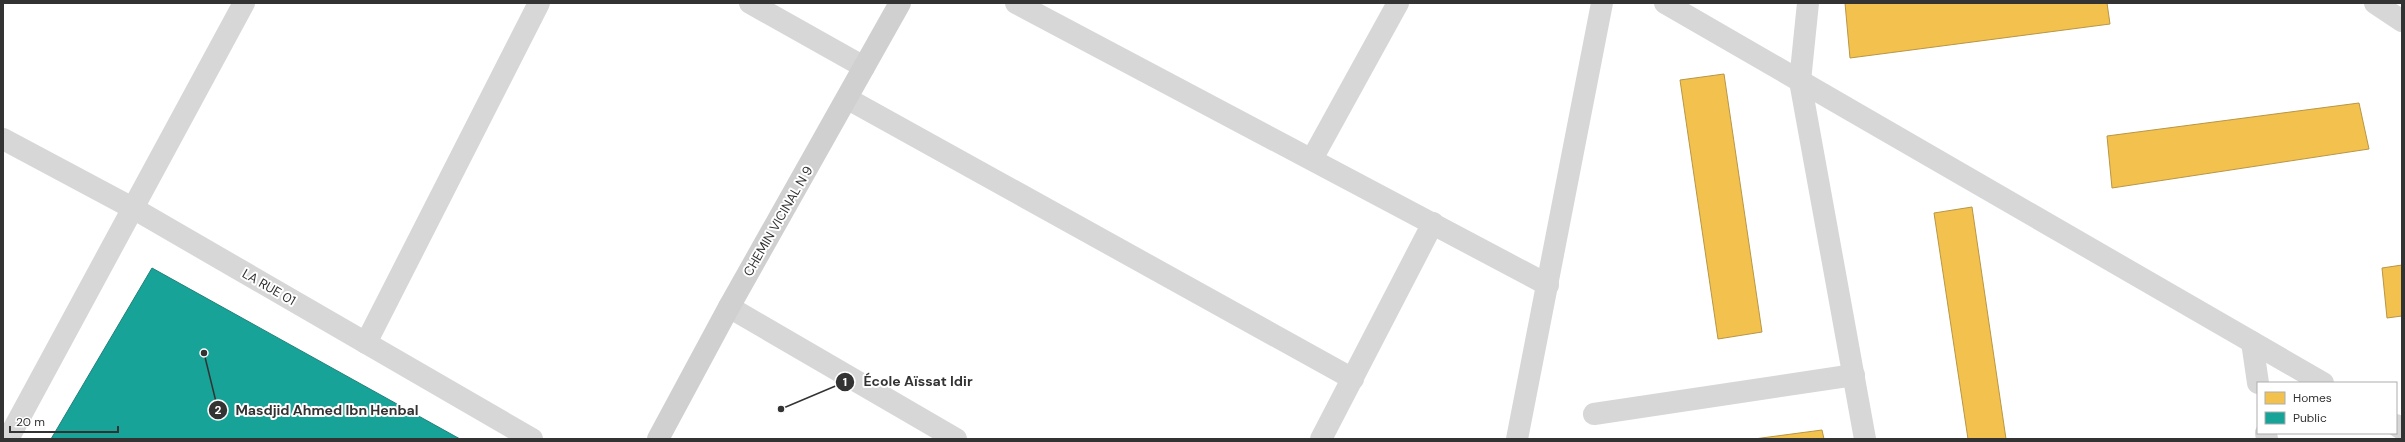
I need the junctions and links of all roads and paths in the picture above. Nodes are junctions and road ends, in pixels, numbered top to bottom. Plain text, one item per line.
1 (244, 3) edge
2 (539, 3) edge
3 (750, 3) edge
4 (900, 3) edge
5 (1016, 3) edge
6 (1398, 3) edge
7 (1602, 3) edge
8 (1665, 3) edge
9 (1808, 3) edge
10 (2375, 3) edge
11 (2402, 22) edge
12 (864, 67) junction
13 (1800, 80) junction
14 (848, 99) junction
15 (3, 139) edge
16 (1312, 159) junction
17 (133, 209) junction
18 (1433, 223) junction
19 (1548, 286) junction
20 (729, 307) junction
21 (2252, 342) junction
22 (366, 343) junction
23 (1854, 374) junction
24 (1353, 379) junction
25 (2258, 382) edge
26 (2321, 382) edge
27 (1594, 414) dead end
28 (8, 439) edge
29 (532, 439) edge
30 (658, 439) edge
31 (956, 439) edge
32 (1321, 439) edge
33 (1517, 439) edge
34 (1865, 439) edge

1 - 17 street
2 - 22 street
3 - 12 street
4 - 12 street, CHEMIN VICINAL N 9
5 - 16 street
6 - 16 street
7 - 19 street
8 - 13 street
9 - 13 street
10 - 11 street
12 - 14 street, CHEMIN VICINAL N 9
13 - 21 street
13 - 23 street
14 - 20 street, CHEMIN VICINAL N 9
14 - 24 street
15 - 17 street, LA RUE 01
16 - 18 street
17 - 22 street, LA RUE 01
17 - 28 street
18 - 19 street
18 - 24 street
19 - 33 street
20 - 30 street, CHEMIN VICINAL N 9
20 - 31 street
21 - 25 street
21 - 26 street
22 - 29 street, LA RUE 01
23 - 27 street
23 - 34 street
24 - 32 street

